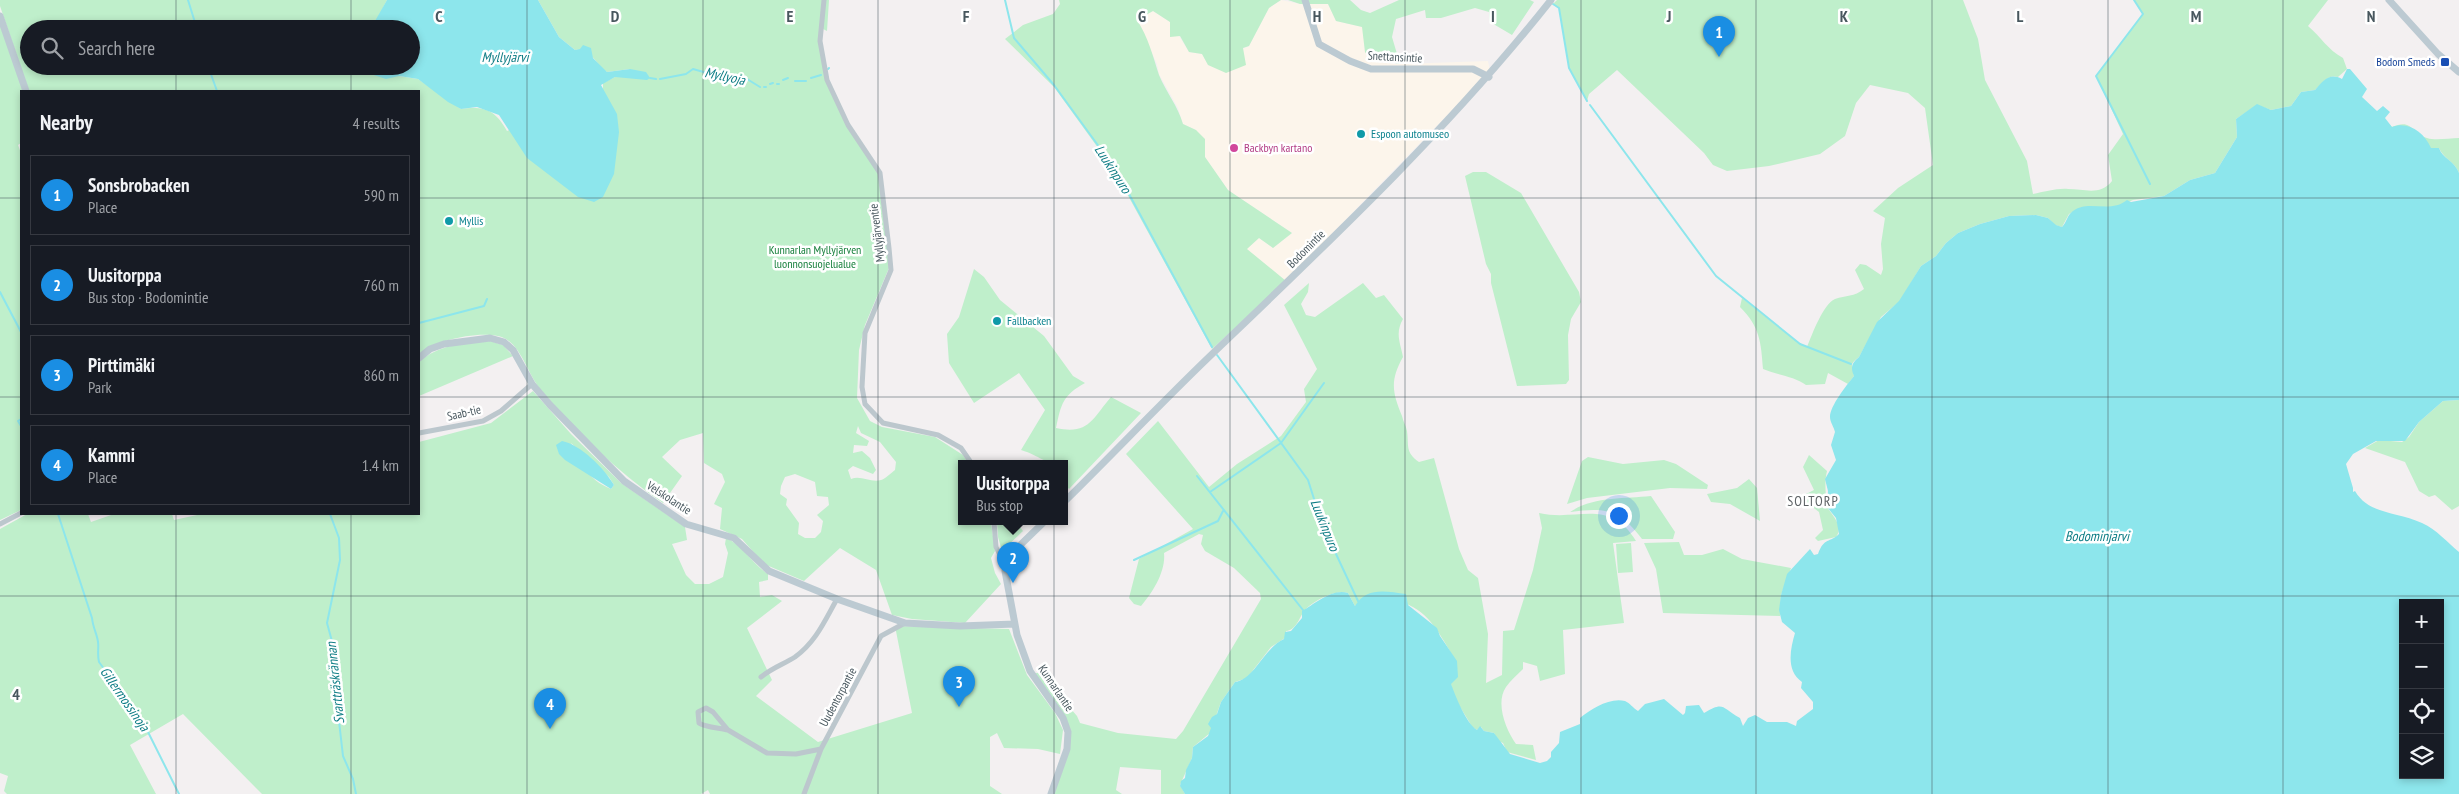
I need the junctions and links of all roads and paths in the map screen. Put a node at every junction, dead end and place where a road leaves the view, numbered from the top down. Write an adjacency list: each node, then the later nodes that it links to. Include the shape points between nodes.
1 (824, 0): 14 (street, Myllyjärventie, via 820,41 827,80 848,125 880,173 889,248 891,270 865,333 862,387 865,404 883,423 938,435 961,448)
2 (1305, 0): 9 (street, Snettansintie, via 1319,44 1361,66 1384,70 1473,69)
3 (1552, 0): 9 (street, Bodomintie)
4 (2389, 0): 6 (street, via 2438,54)
5 (0, 16): 7 (street)
6 (2459, 72)
7 (20, 74)
8 (20, 75): 10 (street)
9 (1489, 77): 15 (street, Bodomintie, via 1299,272)
10 (26, 90)
11 (420, 357): 12 (street, Velskolantie, via 444,344 479,338 496,339 513,350)
12 (532, 384): 13 (street, Saab-tie, via 501,411 483,421); 21 (street, Velskolantie, via 574,432 633,488 686,524 734,538 769,571)
13 (420, 433)
14 (969, 460)
15 (1068, 498)
16 (20, 514): 17 (street)
17 (0, 524)
18 (994, 525): 20 (street, via 996,547)
19 (1041, 525): 20 (street, via 1010,554)
20 (1005, 565): 23 (street)
21 (837, 599): 22 (street, Velskolantie); 24 (street, via 815,639 794,658)
22 (905, 623): 23 (street, Velskolantie); 26 (street, Uudentorpantie, via 881,636)
23 (1015, 624): 28 (street, Kunnarlantie, via 1030,671 1063,718 1068,732 1067,749)
24 (761, 678)
25 (728, 730): 25 (street, via 702,726 698,712 706,708 713,712); 26 (street, via 767,753 796,754)
26 (822, 749): 27 (street, Uudentorpantie)
27 (804, 794)
28 (1051, 794)

